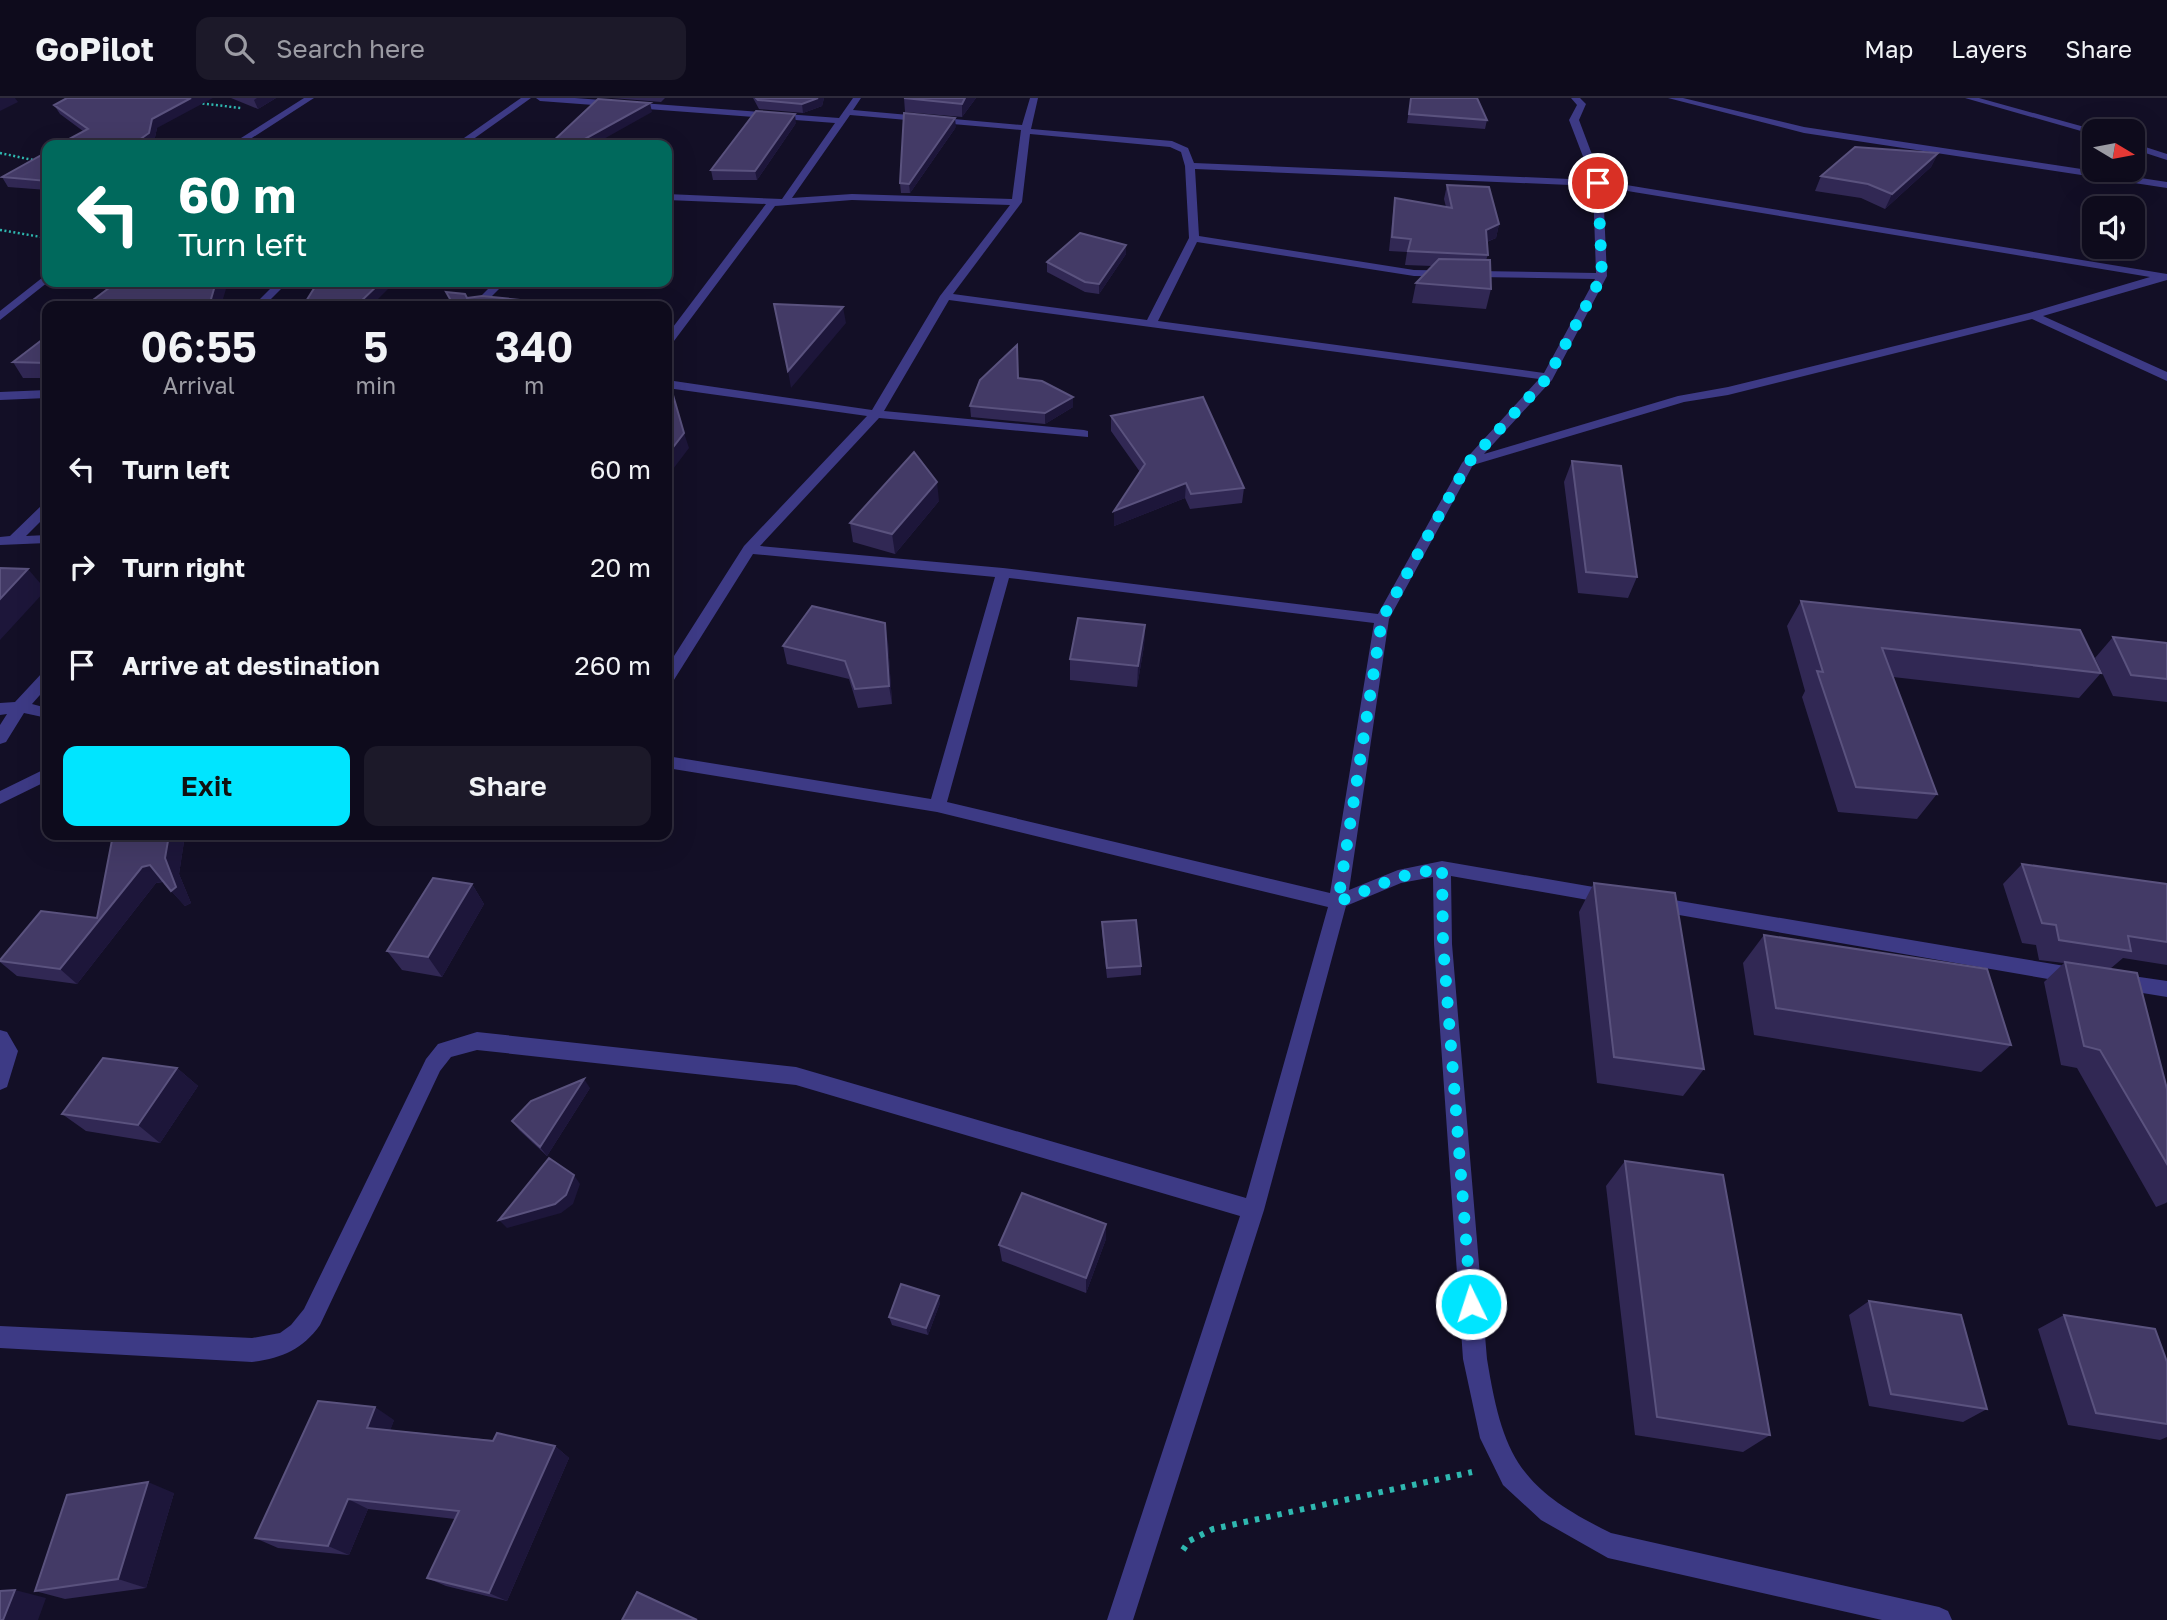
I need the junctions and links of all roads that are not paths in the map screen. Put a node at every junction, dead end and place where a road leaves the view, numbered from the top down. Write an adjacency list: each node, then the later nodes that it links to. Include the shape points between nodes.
1 (310, 98): 12 (street)
2 (527, 98): 13 (street)
3 (540, 98): 9 (street)
4 (857, 98): 9 (street)
5 (1034, 98): 11 (street)
6 (1575, 98): 17 (street, via 1582,104 1574,120)
7 (1672, 98): 18 (street, via 1804,130)
8 (1969, 98): 10 (street)
9 (846, 117): 11 (street); 20 (street)
10 (2082, 128)
11 (1026, 130): 16 (street, via 1172,144 1185,149); 21 (street)
12 (243, 140)
13 (466, 140)
14 (2146, 150): 15 (street)
15 (2167, 157)
16 (1190, 166): 17 (street); 22 (street)
17 (1598, 183): 23 (street); 24 (street)
18 (2167, 185)
19 (672, 197): 20 (street)
20 (785, 202): 21 (street, via 852,197); 34 (street, via 772,203)
21 (1017, 202): 28 (street)
22 (1194, 238): 23 (street, via 1414,274); 33 (street)
23 (1602, 276): 35 (street)
24 (2165, 277): 31 (street)
25 (42, 281): 32 (street)
26 (279, 287): 29 (street)
27 (496, 287): 30 (street)
28 (946, 296): 33 (street); 40 (street)
29 (263, 301)
30 (481, 301)
31 (2033, 315): 36 (street); 42 (street, via 1682,399)
32 (0, 317)
33 (1152, 322): 35 (street)
34 (672, 336)
35 (1548, 377): 42 (street)
36 (2167, 377)
37 (672, 385): 40 (street)
38 (42, 394): 39 (street)
39 (0, 396)
40 (876, 414): 41 (street); 46 (street)
41 (1084, 434)
42 (1468, 463): 48 (street)
43 (42, 512): 45 (street)
44 (42, 539): 45 (street)
45 (7, 541)
46 (749, 549): 47 (street); 49 (street)
47 (1003, 573): 48 (street); 58 (street)
48 (1382, 619): 60 (street)
49 (672, 671)
50 (42, 683): 51 (street)
51 (20, 707): 52 (street); 53 (street); 54 (street)
52 (0, 709)
53 (42, 712)
54 (0, 737)
55 (672, 763): 58 (street)
56 (42, 777): 57 (street)
57 (0, 798)
58 (937, 806): 60 (street)
59 (1442, 868): 60 (street, via 1398,877); 61 (street); 67 (street, via 1443,944 1475,1359 1485,1420 1503,1465 1535,1499 1574,1529 1608,1545)
60 (1338, 902): 64 (street)
61 (2167, 989)
62 (0, 1038): 63 (street, via 8,1051)
63 (0, 1081)
64 (1253, 1210): 65 (street, via 796,1076 477,1041 445,1050 433,1065 312,1317 298,1337 279,1347 252,1350); 66 (street)
65 (0, 1337)
66 (1120, 1620)
67 (1939, 1620)

